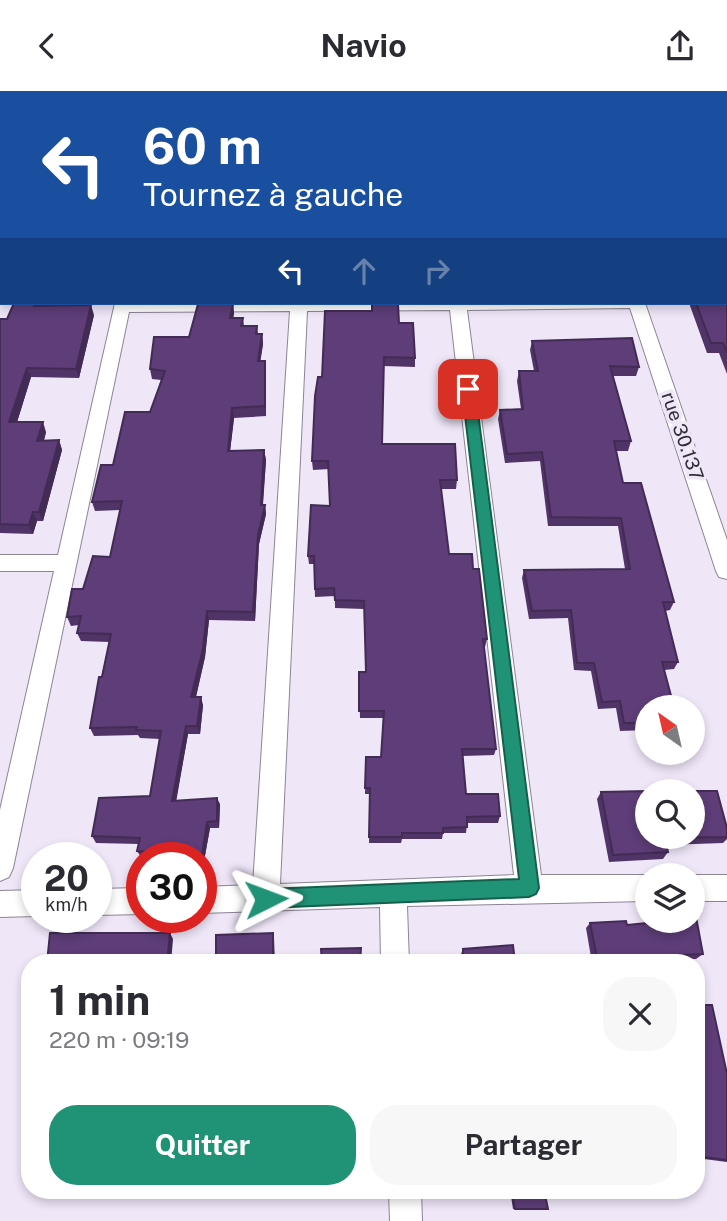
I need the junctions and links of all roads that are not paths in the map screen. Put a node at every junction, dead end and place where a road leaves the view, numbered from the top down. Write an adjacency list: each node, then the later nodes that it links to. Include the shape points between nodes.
1 (123, 305): 2 (street); 8 (street)
2 (299, 305): 5 (street); 16 (street)
3 (517, 305): 5 (street)
4 (637, 305): 6 (street, rue 30.137)
5 (458, 306): 11 (street)
6 (722, 538): 9 (street, rue 30.137)
7 (0, 563): 8 (street)
8 (67, 563): 10 (street)
9 (727, 571)
10 (0, 868)
11 (529, 888): 12 (street); 15 (street)
12 (635, 888)
13 (705, 888): 14 (street)
14 (727, 888)
15 (393, 893): 16 (street); 20 (street)
16 (266, 899): 17 (street)
17 (217, 900)
18 (21, 903): 19 (street)
19 (0, 904)
20 (396, 954)
21 (405, 1199): 22 (street)
22 (406, 1221)

